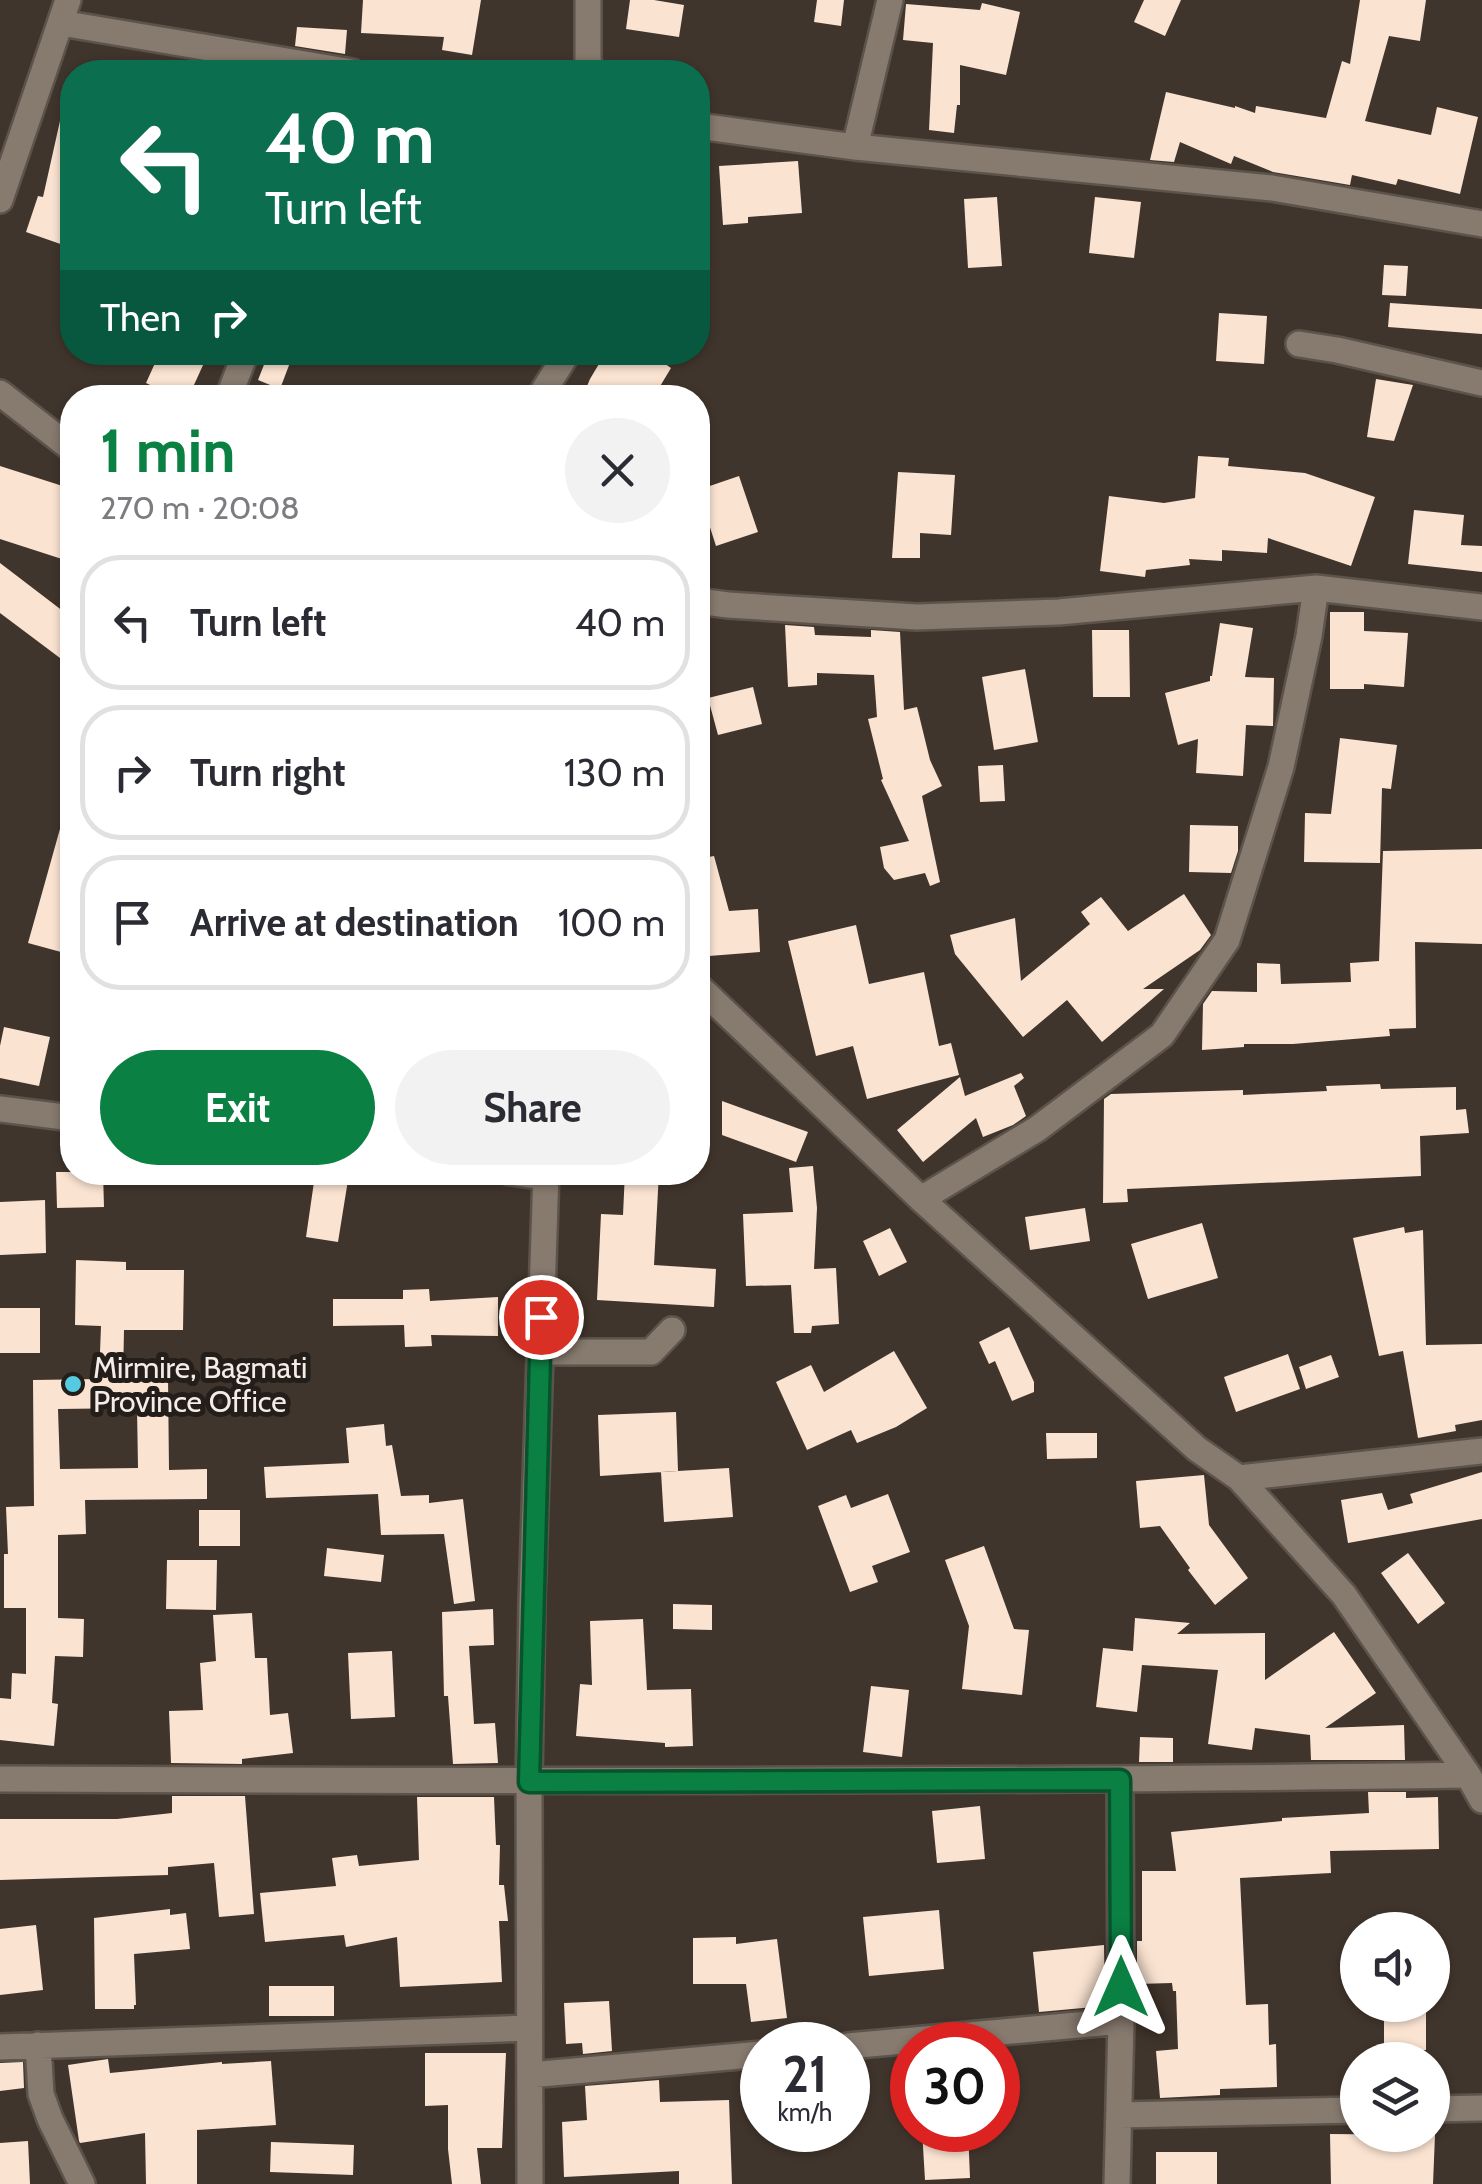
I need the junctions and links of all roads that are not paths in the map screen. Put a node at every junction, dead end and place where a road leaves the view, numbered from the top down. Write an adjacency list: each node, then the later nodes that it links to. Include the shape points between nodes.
1 (588, 0): 5 (street)
2 (890, 0): 7 (street)
3 (65, 12): 4 (street); 8 (street)
4 (295, 60)
5 (588, 60)
6 (710, 128): 7 (street)
7 (856, 147): 9 (street, via 1272,188)
8 (0, 200)
9 (1482, 224)
10 (1299, 344): 11 (street)
11 (1482, 383)
12 (0, 393): 13 (street)
13 (60, 440)
14 (1316, 588): 15 (street, via 1060,612 917,617); 16 (street); 21 (street, via 1281,767 1227,940 1162,1035 1038,1129)
15 (710, 602)
16 (1482, 607)
17 (710, 997): 21 (street)
18 (0, 1109): 19 (street)
19 (60, 1116)
20 (546, 1185): 23 (street)
21 (921, 1199): 25 (street, via 1197,1449)
22 (672, 1330): 23 (street, via 651,1352)
23 (540, 1352): 29 (street)
24 (1482, 1451): 25 (street)
25 (1239, 1478): 26 (street, via 1344,1595)
26 (1468, 1775): 28 (street); 30 (street)
27 (0, 1779): 29 (street)
28 (1120, 1780): 29 (street); 31 (street)
29 (529, 1782): 32 (street)
30 (1482, 1800)
31 (1121, 2021): 33 (street); 41 (street)
32 (529, 2028): 34 (street); 37 (street)
33 (870, 2044)
34 (38, 2046): 35 (street); 42 (street, via 41,2094)
35 (0, 2047)
36 (740, 2056): 37 (street)
37 (530, 2075): 43 (street)
38 (1450, 2108): 39 (street)
39 (1482, 2108)
40 (1340, 2110): 41 (street)
41 (1120, 2115): 44 (street)
42 (82, 2184)
43 (530, 2184)
44 (1117, 2184)

